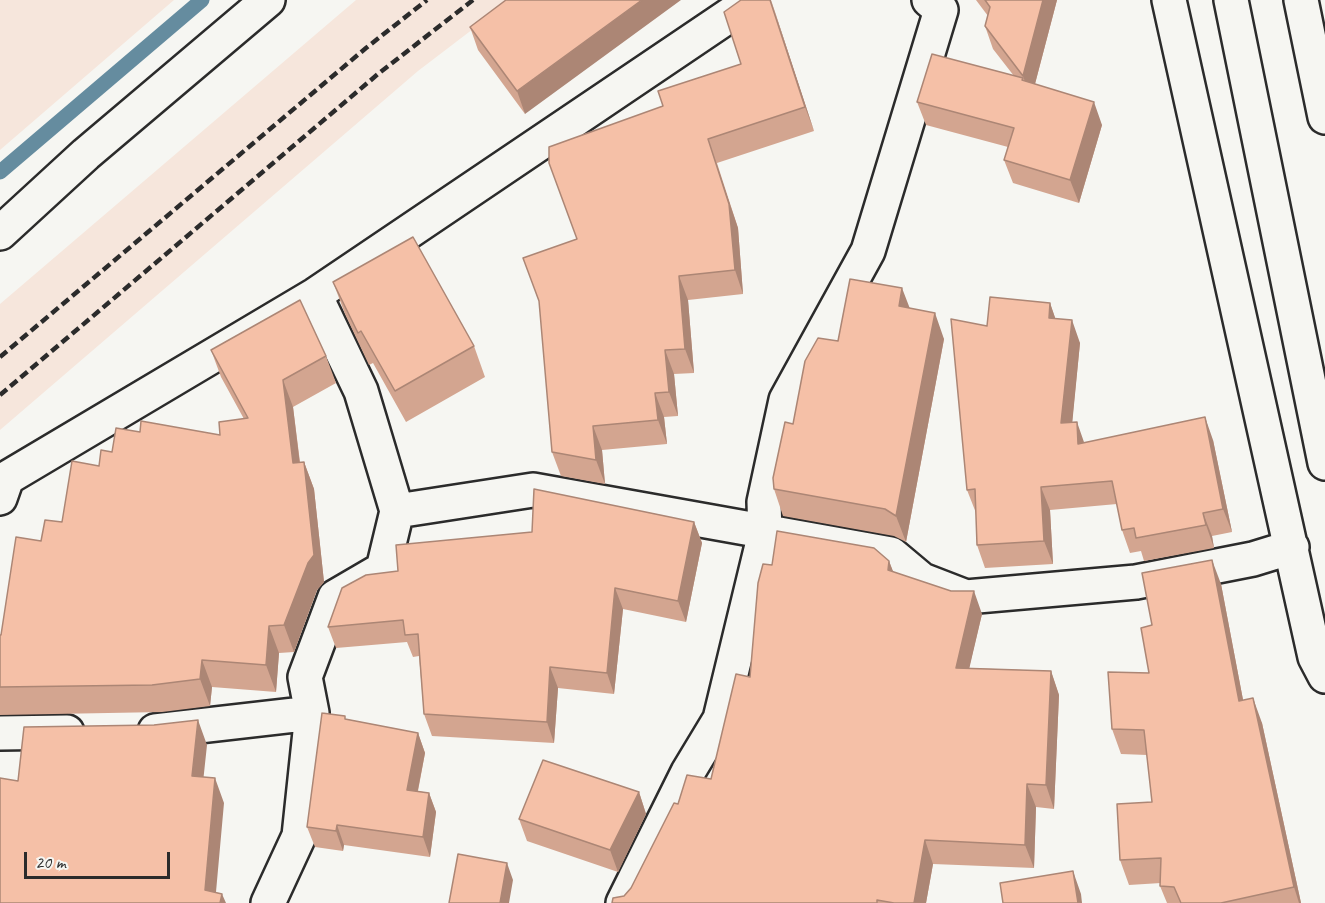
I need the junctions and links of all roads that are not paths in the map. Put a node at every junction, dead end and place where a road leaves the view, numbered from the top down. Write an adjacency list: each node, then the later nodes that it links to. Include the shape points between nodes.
1 (268, 0): 9 (street, via 86,154)
2 (753, 0): 10 (street)
3 (929, 0): 14 (street, via 940,10 868,251 786,400 764,502)
4 (1169, 0): 15 (street)
5 (1231, 0): 11 (street)
6 (1300, 0): 7 (street)
7 (1320, 68): 8 (street)
8 (1325, 117)
9 (0, 233)
10 (315, 295): 12 (street, via 7,478); 13 (street, via 361,391)
11 (1325, 463)
12 (0, 498)
13 (397, 511): 14 (street, via 533,490); 17 (street, via 382,569 335,597 305,677)
14 (765, 532): 15 (street, via 891,554 921,580 966,597 1136,582); 22 (street, via 720,719 688,772)
15 (1292, 547): 16 (street, via 1315,657)
16 (1325, 676)
17 (312, 712): 18 (street, via 163,731); 21 (street, via 299,836)
18 (128, 731)
19 (93, 732): 20 (street)
20 (0, 734)
21 (268, 903)
22 (623, 903)

